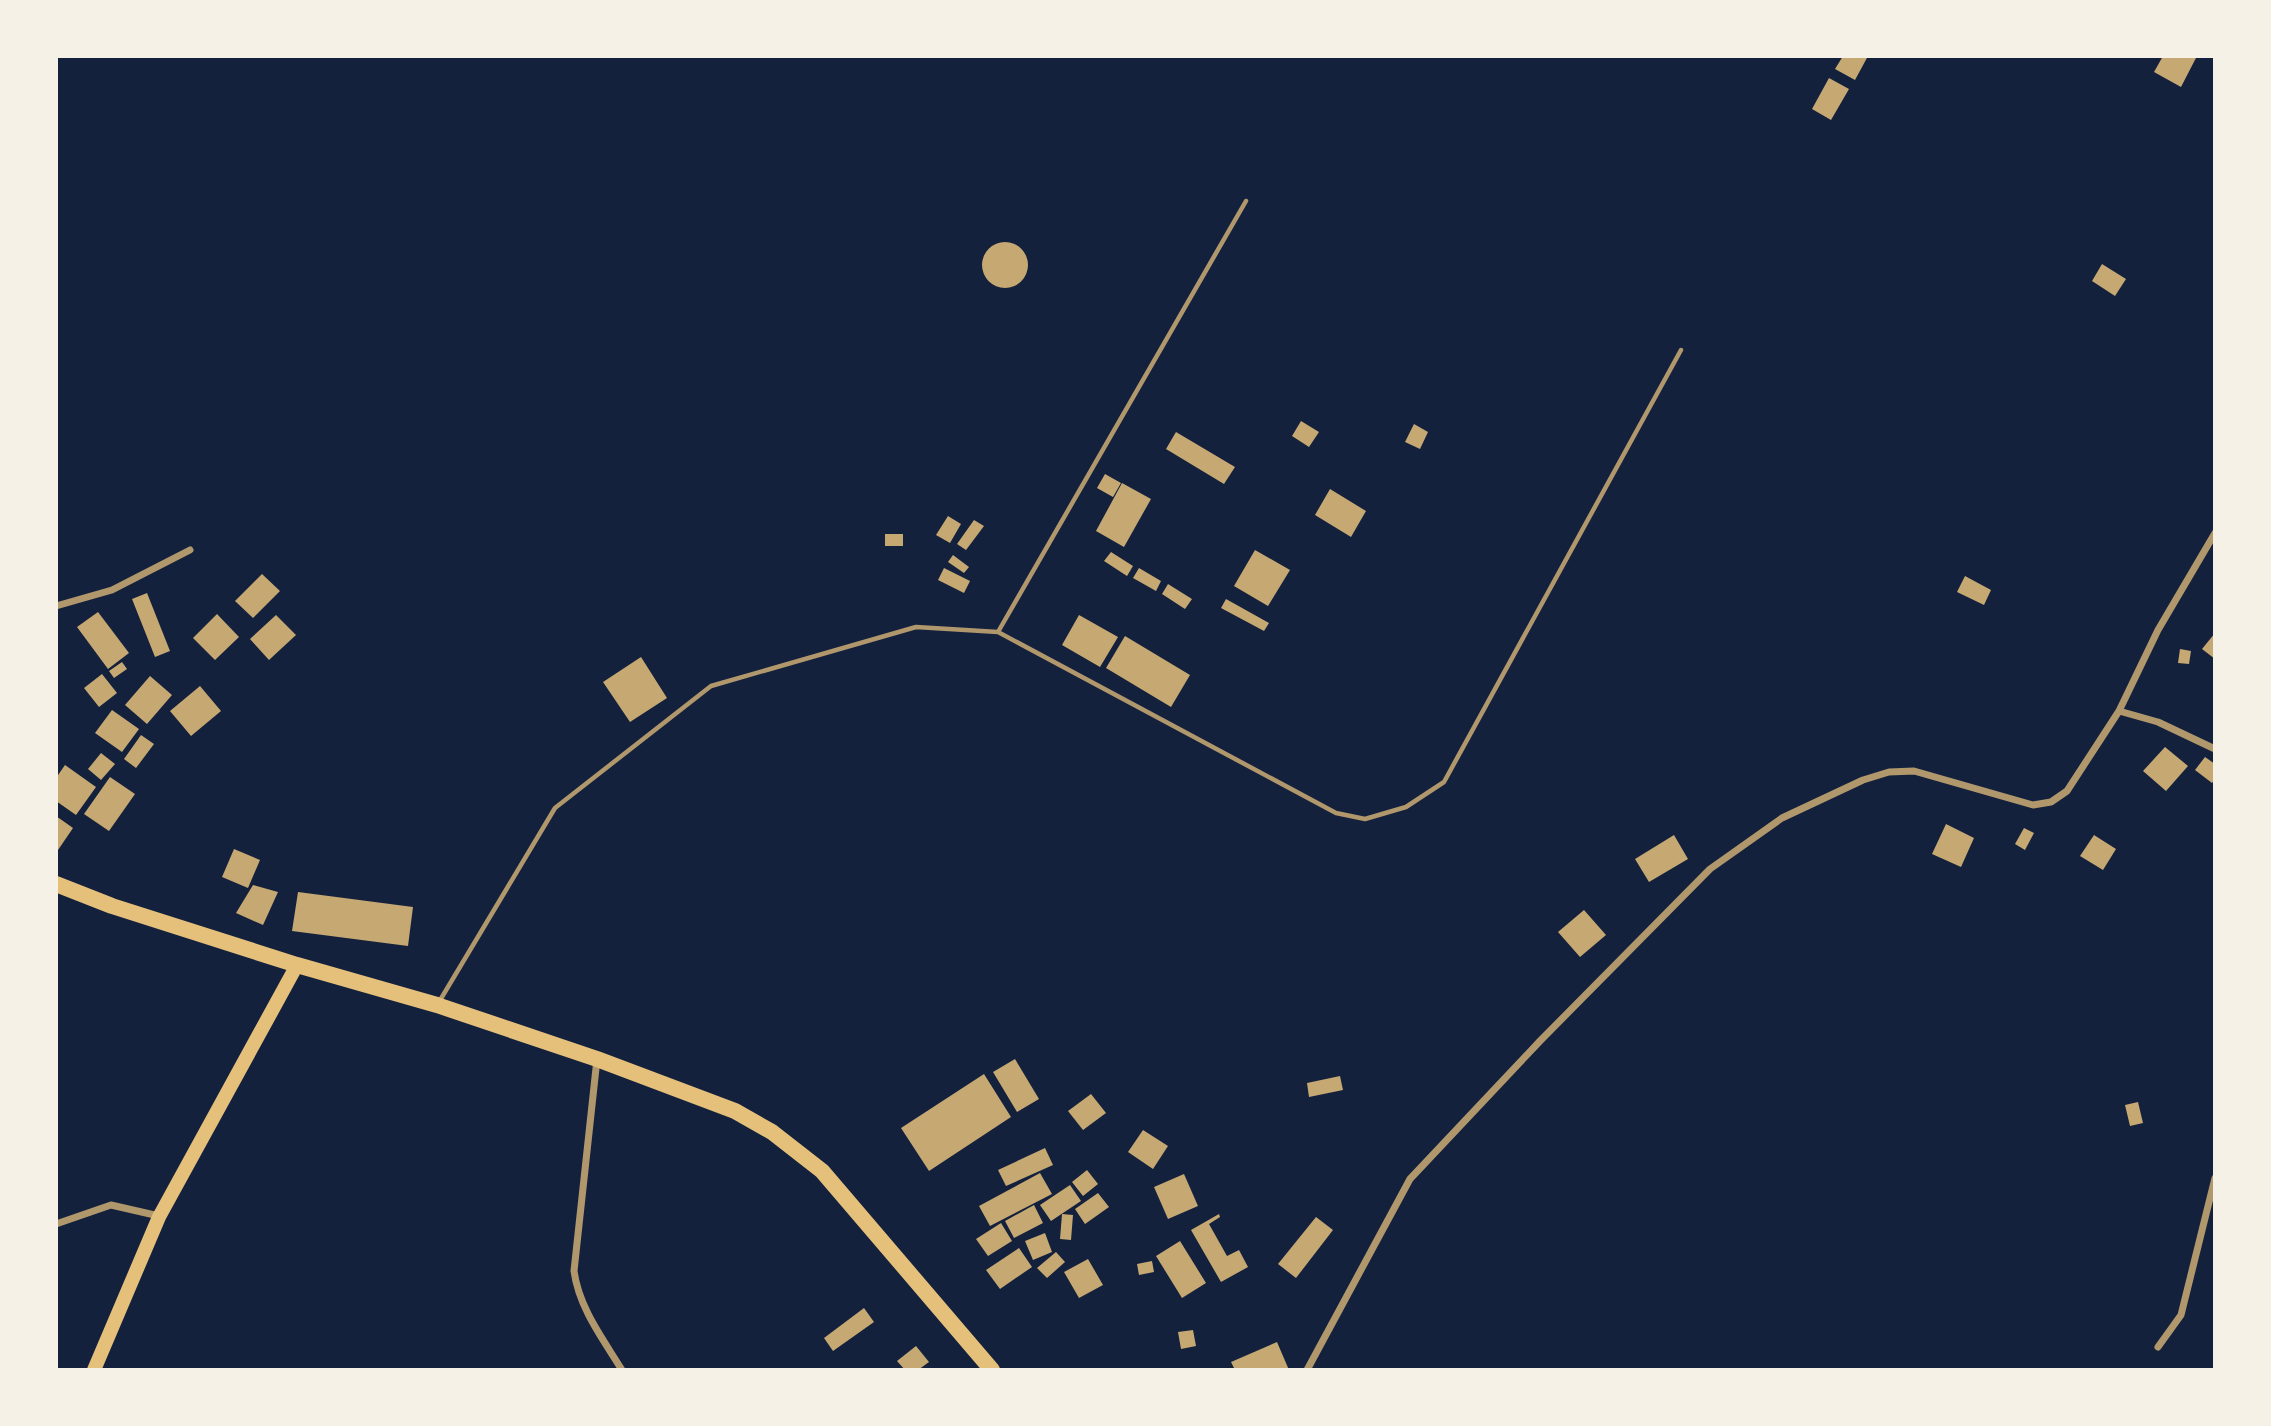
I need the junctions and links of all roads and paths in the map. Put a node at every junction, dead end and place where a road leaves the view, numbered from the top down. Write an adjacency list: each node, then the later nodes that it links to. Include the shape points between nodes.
1 (1246, 201): 6 (lane)
2 (1681, 350): 6 (lane, via 1444,782 1406,807 1365,819 1336,813)
3 (2215, 533): 7 (street, via 2158,630)
4 (190, 550): 5 (street, via 111,590)
5 (56, 606)
6 (998, 632): 11 (lane, via 916,627 711,686 555,808)
7 (2119, 710): 8 (street, via 2158,722); 20 (street, via 2067,791 2051,802 2033,805 1914,771 1889,772 1782,818 1710,869 1410,1179)
8 (2215, 749)
9 (56, 884): 10 (highway)
10 (297, 965): 11 (highway); 14 (main road)
11 (438, 1006): 12 (highway)
12 (597, 1059): 18 (street, via 574,1271 584,1308); 19 (highway, via 735,1111 792,1147 822,1171)
13 (2215, 1178): 16 (street, via 2181,1315)
14 (159, 1217): 15 (street, via 111,1205); 17 (main road)
15 (56, 1224)
16 (2158, 1347)
17 (94, 1370)
18 (622, 1370)
19 (992, 1370)
20 (1307, 1370)

